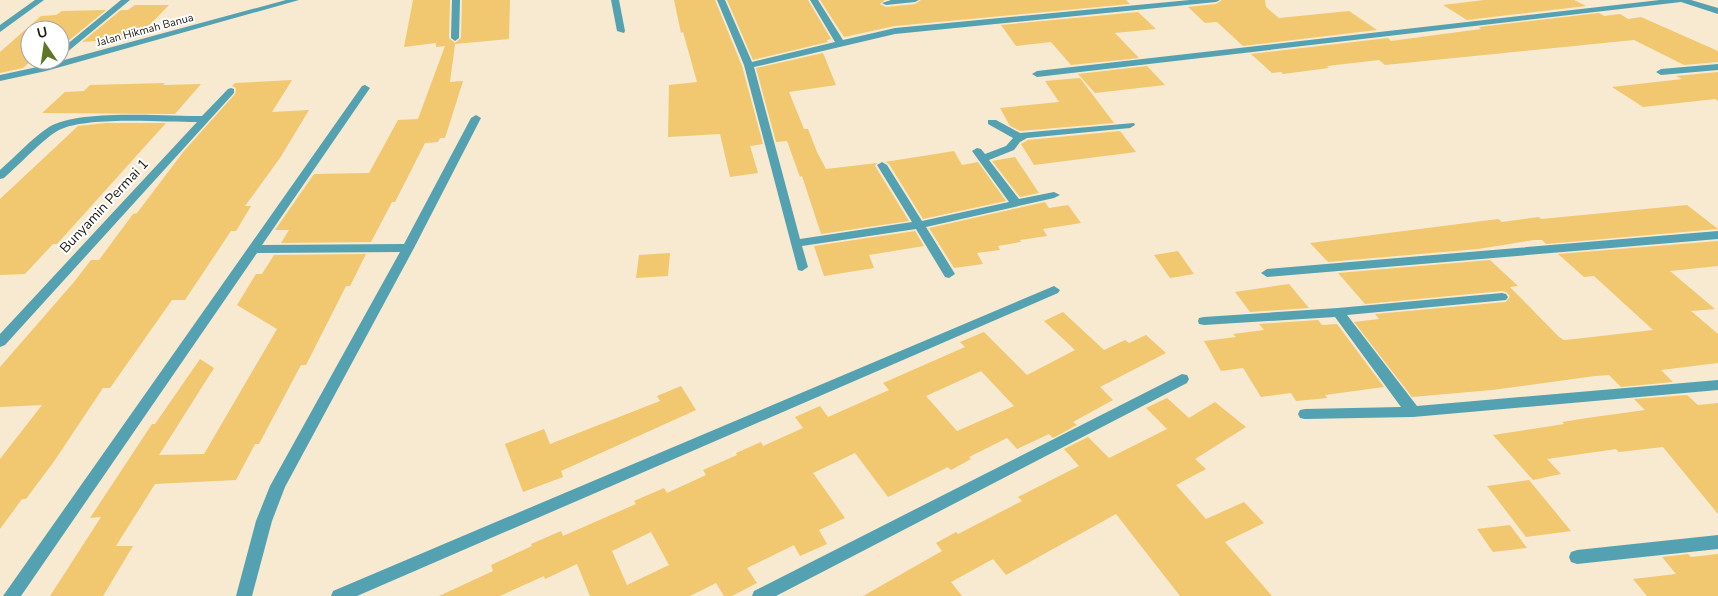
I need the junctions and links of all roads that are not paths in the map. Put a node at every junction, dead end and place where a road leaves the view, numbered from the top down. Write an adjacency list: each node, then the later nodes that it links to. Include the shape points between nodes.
1 (40, 0): 15 (street)
2 (126, 0): 19 (street)
3 (456, 0): 17 (street)
4 (615, 0): 16 (street)
5 (720, 0): 21 (street)
6 (814, 0): 18 (street)
7 (915, 0): 12 (street)
8 (1100, 0): 13 (street)
9 (1216, 0): 13 (street)
10 (1681, 0): 14 (street); 25 (street)
11 (290, 1): 20 (street, Jalan Hikmah Banua)
12 (886, 3)
13 (1110, 11): 18 (street, via 895,31)
14 (1718, 11)
15 (0, 29)
16 (621, 30)
17 (455, 38)
18 (840, 44): 21 (street)
19 (70, 46)
20 (70, 62)
21 (749, 65): 40 (street)
22 (1718, 67): 24 (street)
23 (38, 70): 26 (street, Jalan Hikmah Banua)
24 (1661, 72)
25 (1037, 74)
26 (0, 78)
27 (365, 88): 41 (street)
28 (230, 91): 30 (street, Bunyamin Permai 1)
29 (476, 118): 42 (street)
30 (205, 119): 35 (street, via 89,119 68,122 53,129); 50 (street, Bunyamin Permai 1)
31 (992, 122): 33 (street)
32 (1130, 125): 33 (street)
33 (1021, 138): 37 (street, via 1010,148 980,155)
34 (882, 165): 38 (street)
35 (0, 176)
36 (1054, 194): 37 (street)
37 (1016, 203): 38 (street)
38 (918, 224): 40 (street); 45 (street)
39 (1718, 235): 44 (street)
40 (796, 243): 43 (street)
41 (252, 248): 42 (street); 57 (street)
42 (408, 248): 58 (street, via 278,486 264,521)
43 (802, 267)
44 (1267, 273)
45 (948, 274)
46 (1054, 290): 59 (street)
47 (1502, 297): 48 (street)
48 (1338, 312): 49 (street); 53 (street)
49 (1204, 321)
50 (0, 342)
51 (1182, 379): 60 (street)
52 (1718, 385): 53 (street)
53 (1413, 412): 54 (street)
54 (1305, 414)
55 (1718, 542): 56 (street)
56 (1577, 556)
57 (11, 596)
58 (244, 596)
59 (340, 596)
60 (760, 596)

